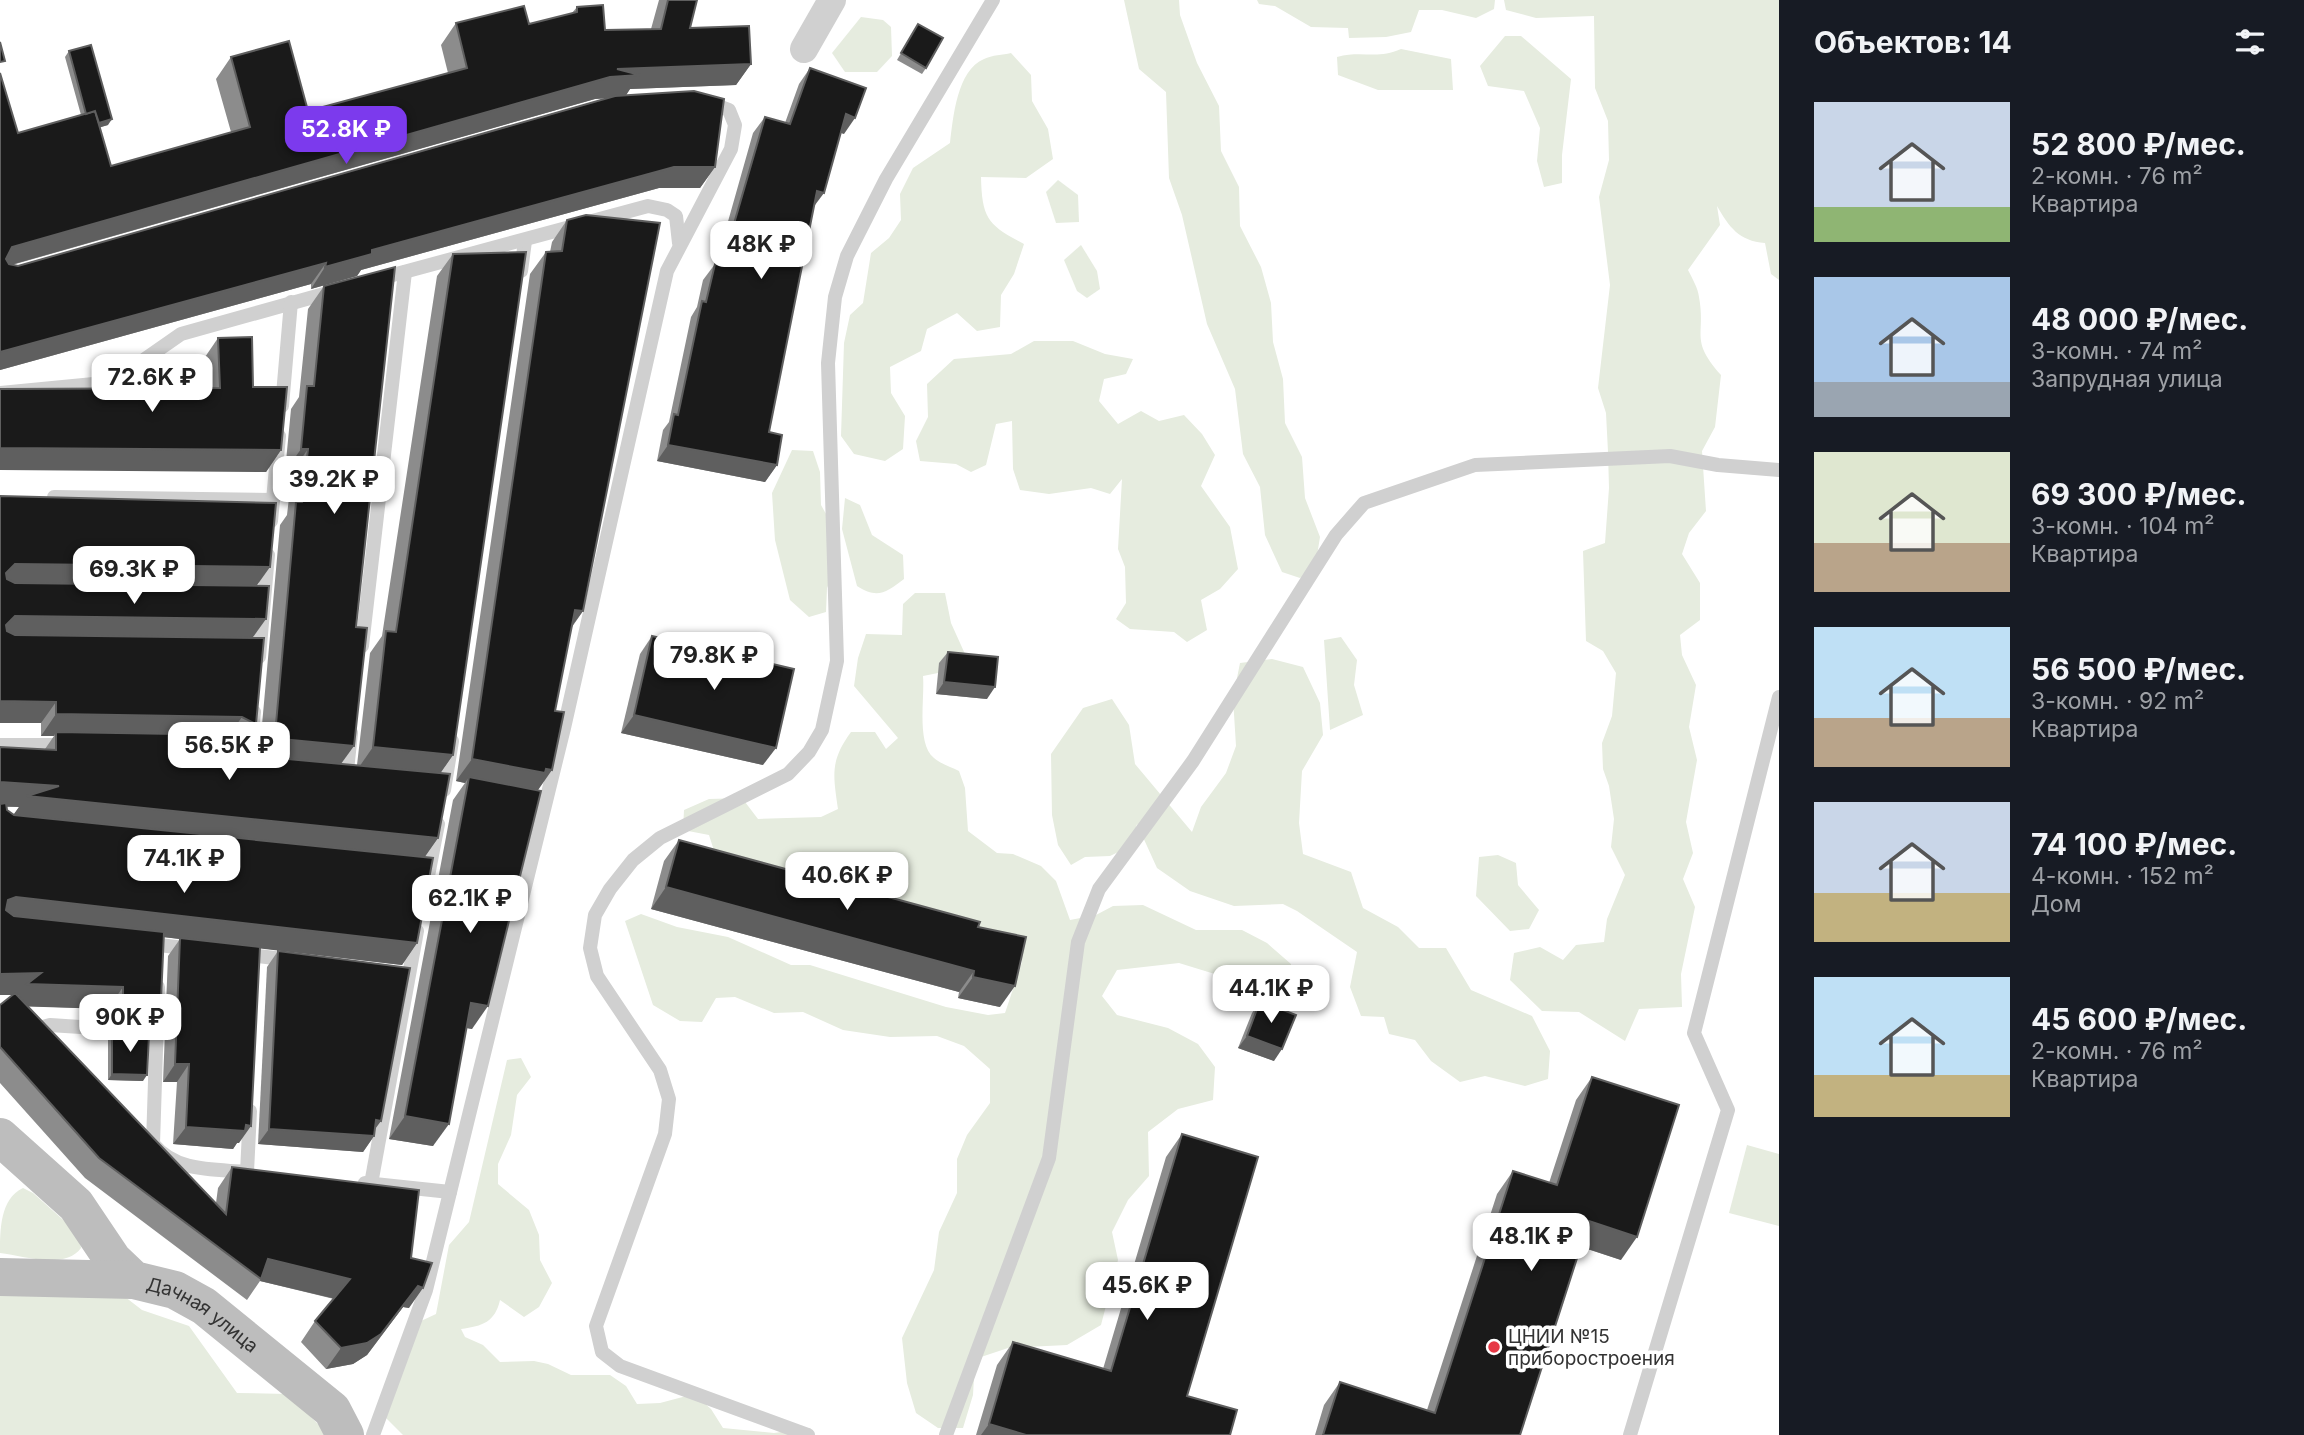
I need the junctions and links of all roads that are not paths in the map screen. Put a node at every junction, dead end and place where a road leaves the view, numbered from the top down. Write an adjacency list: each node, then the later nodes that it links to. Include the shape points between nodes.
1 (832, 0): 3 (street)
2 (993, 0): 40 (lane, via 886,179 847,256 835,297 828,363 837,661 822,730 788,774 660,838 634,860 595,915 590,948 597,976 660,1070 669,1099 665,1134 596,1326 602,1352 620,1366)
3 (804, 49)
4 (691, 101): 6 (lane, via 729,110 734,124 731,149 720,174)
5 (525, 241): 6 (lane, via 648,206 676,216); 7 (lane); 8 (lane)
6 (679, 244): 35 (lane, via 667,271)
7 (405, 272): 9 (lane); 14 (lane)
8 (519, 282)
9 (292, 302): 10 (lane, via 181,334 115,380); 13 (lane)
10 (0, 393)
11 (1779, 470): 41 (lane, via 1718,466 1670,456 1475,465 1364,503 1336,535 1193,761 1099,890 1078,942 1049,1158)
12 (41, 497): 13 (lane)
13 (273, 500): 15 (lane, via 257,598 253,650)
14 (360, 656)
15 (257, 675)
16 (1779, 697): 42 (lane, via 1694,1033 1728,1110)
17 (255, 700): 22 (lane)
18 (354, 711): 23 (lane)
19 (455, 720): 34 (lane, via 446,789 422,870 422,904 402,974)
20 (0, 745): 21 (lane)
21 (81, 746)
22 (250, 763)
23 (346, 780)
24 (208, 950): 27 (lane, via 155,954)
25 (253, 960): 26 (lane)
26 (313, 963)
27 (156, 1032): 28 (lane, via 43,1027 41,1039); 32 (lane, via 151,1124 153,1144)
28 (55, 1055)
29 (251, 1091): 32 (lane, via 254,1173 179,1165)
30 (134, 1129): 32 (lane)
31 (0, 1137): 37 (street, Дачная улица, via 76,1205 113,1260)
32 (164, 1157)
33 (344, 1181): 34 (lane)
34 (371, 1184): 35 (lane)
35 (450, 1192): 39 (lane, via 426,1290)
36 (0, 1277): 37 (street)
37 (134, 1280): 38 (street, Дачная улица, via 175,1290 204,1306 332,1410)
38 (345, 1435)
39 (373, 1435)
40 (807, 1435)
41 (946, 1435)
42 (1630, 1435)

